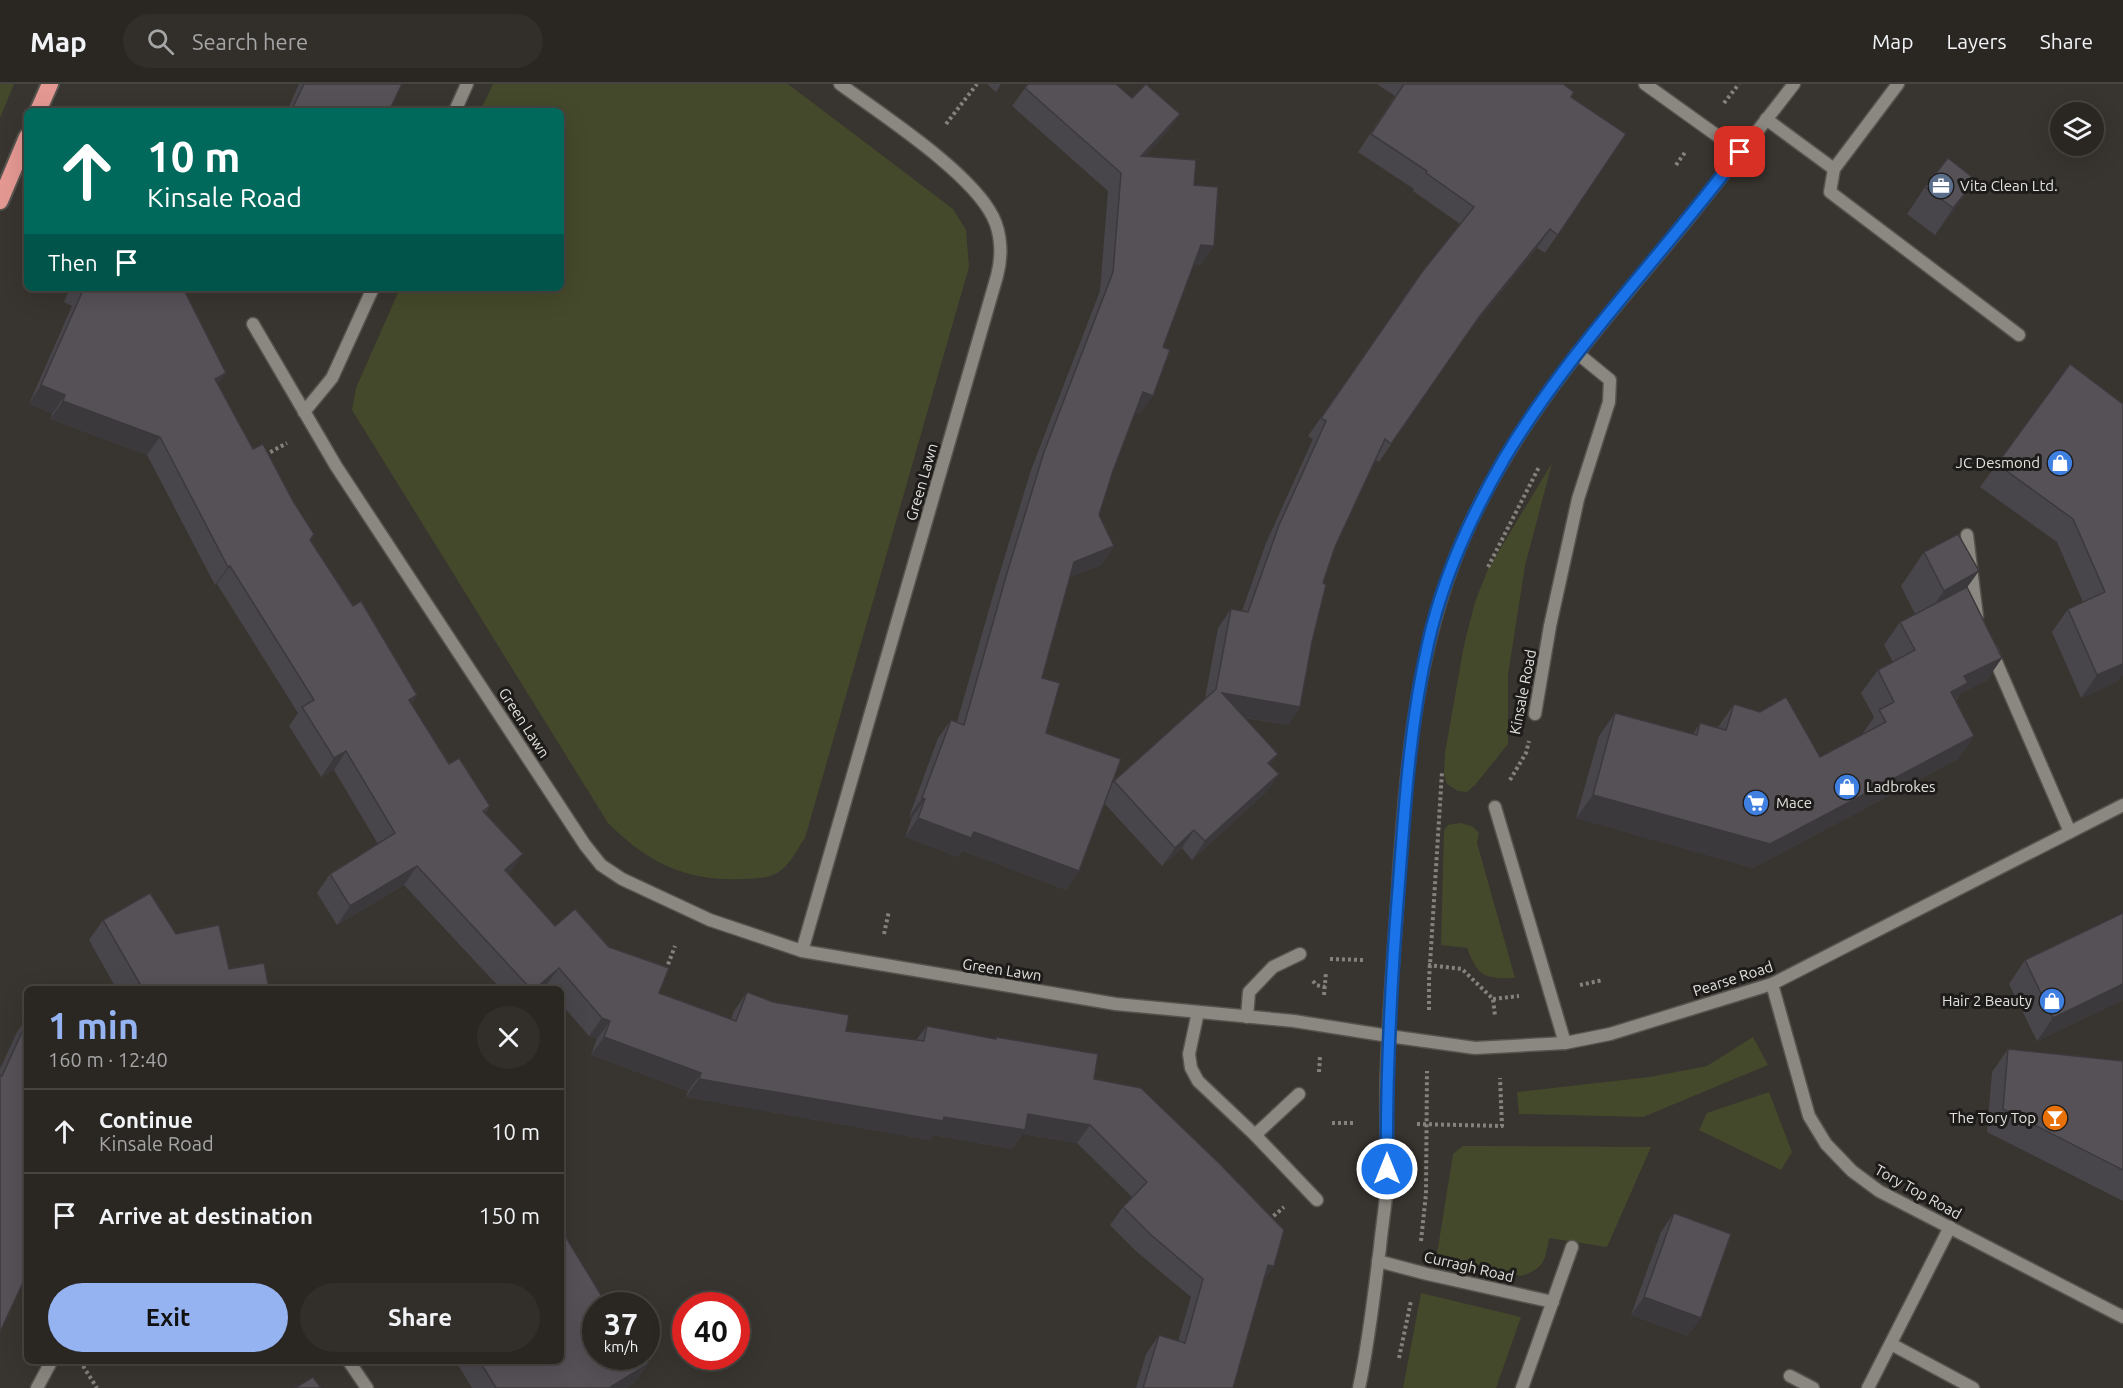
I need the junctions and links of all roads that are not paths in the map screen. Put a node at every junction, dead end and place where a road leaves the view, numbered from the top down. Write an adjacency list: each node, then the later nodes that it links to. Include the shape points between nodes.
1 (50, 84): 7 (highway)
2 (467, 84): 8 (street)
3 (840, 84): 24 (street, Green Lawn, via 927,148 981,197 994,218 1001,244 999,269)
4 (1645, 84): 11 (street)
5 (1794, 84): 9 (street)
6 (1898, 84): 12 (street)
7 (39, 108)
8 (456, 108)
9 (1767, 119): 11 (street); 12 (street)
10 (24, 144): 13 (highway)
11 (1740, 152): 17 (street)
12 (1834, 169): 16 (street, via 1830,192)
13 (0, 201)
14 (372, 291): 18 (street, via 332,378)
15 (253, 324): 18 (street, Green Lawn)
16 (2019, 335)
17 (1577, 353): 20 (street, Kinsale Road, via 1610,380 1609,402 1578,499); 29 (street, via 1504,459 1461,544 1434,621 1409,759)
18 (304, 412): 24 (street, Green Lawn, via 601,865 622,879 710,920)
19 (1967, 535): 23 (street, via 1976,615)
20 (1535, 714)
21 (2123, 805): 23 (street, Pearse Road)
22 (1495, 807): 30 (street)
23 (2070, 832): 26 (street, Pearse Road)
24 (802, 951): 27 (street, Green Lawn, via 1116,1004)
25 (1300, 954): 28 (street, via 1273,967 1249,993)
26 (1772, 984): 30 (street, Pearse Road, via 1610,1034); 34 (street, Tory Top Road, via 1809,1116 1826,1144 1879,1191)
27 (1198, 1012): 28 (street, Green Lawn); 32 (street, via 1189,1054 1191,1068 1198,1081)
28 (1247, 1017): 29 (street, Green Lawn)
29 (1389, 1036): 30 (street, Pearse Road, via 1475,1048); 36 (street, via 1387,1182)
30 (1565, 1042)
31 (1299, 1094): 32 (street)
32 (1255, 1135): 33 (street)
33 (1317, 1200)
34 (1950, 1227): 38 (street, Tory Top Road); 39 (street)
35 (1572, 1247): 37 (street)
36 (1378, 1261): 37 (street, Curragh Road); 45 (street)
37 (1553, 1302): 46 (street)
38 (2123, 1317)
39 (1891, 1344): 48 (street); 49 (street)
40 (50, 1364): 43 (street)
41 (351, 1364): 44 (street)
42 (1790, 1376): 47 (street)
43 (37, 1388)
44 (367, 1388)
45 (1359, 1388)
46 (1522, 1388)
47 (1813, 1388)
48 (1868, 1388)
49 (1973, 1388)

